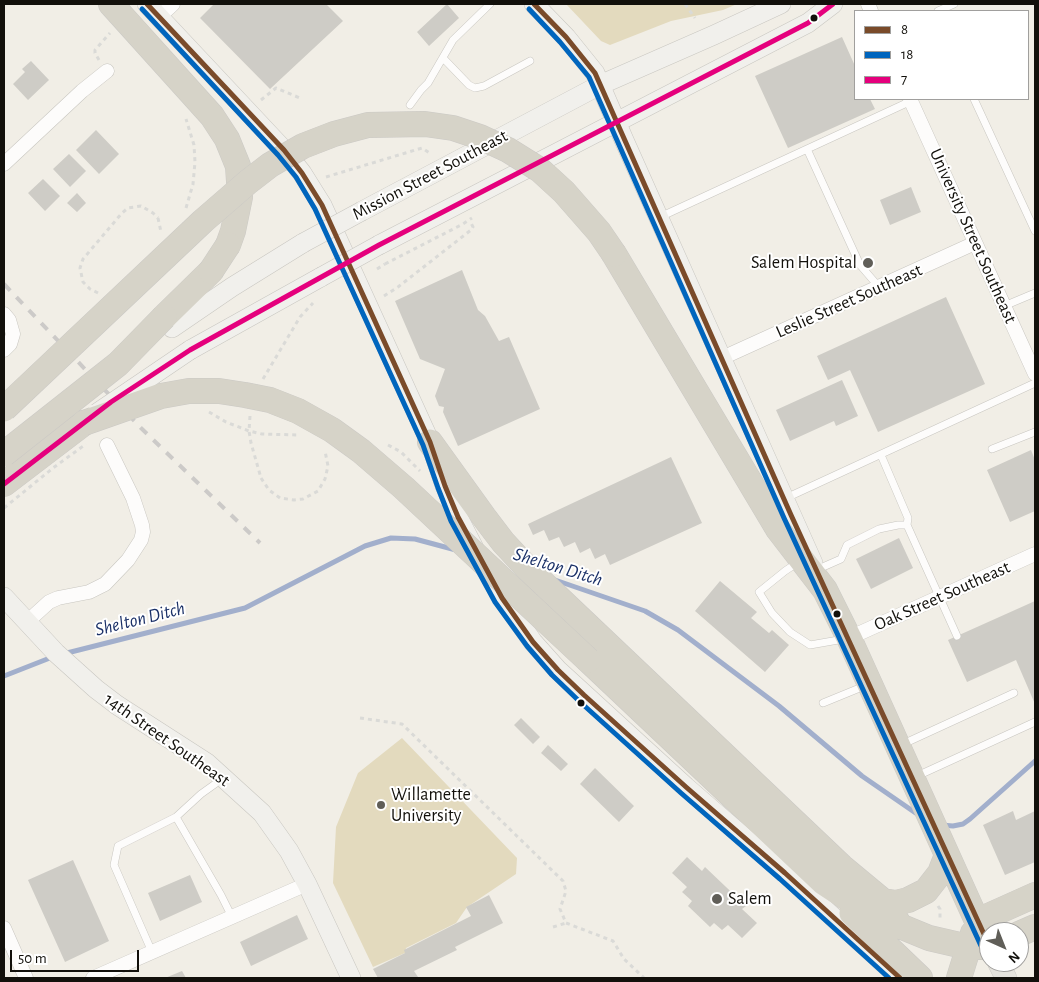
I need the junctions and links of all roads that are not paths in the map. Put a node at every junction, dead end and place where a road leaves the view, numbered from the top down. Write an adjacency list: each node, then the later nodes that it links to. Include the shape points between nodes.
1 (111, 4): 26 (highway, bridge, via 212,116 227,139 238,166 240,197 228,245)
2 (490, 4): 9 (lane, via 453,40)
3 (534, 4): 12 (main road, via 589,64)
4 (781, 4): 12 (main road, Mission Street Southeast)
5 (833, 4): 16 (main road, via 808,23)
6 (954, 4): 8 (lane)
7 (160, 8): 34 (main road, via 284,150 322,205)
8 (940, 10)
9 (443, 58): 10 (lane, via 468,85 475,88); 15 (lane)
10 (530, 61)
11 (107, 71): 18 (street, via 82,90)
12 (600, 85): 16 (main road); 26 (main road, Mission Street Southeast, bridge, via 303,243)
13 (911, 100): 17 (lane); 21 (street, University Street Southeast)
14 (974, 100): 20 (lane)
15 (410, 105)
16 (616, 122): 19 (main road); 32 (main road, bridge, via 379,245 190,350 111,402)
17 (808, 149): 19 (lane); 22 (lane, via 860,265)
18 (4, 164)
19 (658, 217): 28 (main road)
20 (1035, 231)
21 (975, 243): 22 (street, Leslie Street Southeast); 24 (street, University Street Southeast)
22 (879, 287): 28 (street, Leslie Street Southeast)
23 (1035, 292): 24 (lane)
24 (1004, 306): 29 (street, University Street Southeast)
25 (4, 314): 27 (street, via 13,334)
26 (168, 323): 37 (highway, bridge)
27 (4, 350)
28 (722, 358): 40 (main road)
29 (1035, 374)
30 (1035, 383): 38 (lane)
31 (4, 409): 44 (highway, bridge, via 203,221 270,165 304,146 368,125 425,124 452,128 508,150 540,170 599,232 778,530)
32 (87, 432): 39 (highway); 59 (highway, bridge, via 161,396 189,391 219,391 270,400 332,430 404,488)
33 (1035, 432): 36 (lane)
34 (430, 442): 41 (highway)
35 (107, 446): 47 (street, via 133,498 143,532 141,540 128,560 105,584 89,592 50,602)
36 (992, 449)
37 (4, 454)
38 (881, 455): 40 (lane); 42 (lane, via 908,518)
39 (4, 484)
40 (784, 499): 44 (main road)
41 (473, 522): 62 (highway, via 503,542 842,867); 74 (main road, bridge, via 502,598 533,642 558,670)
42 (906, 525): 44 (lane, via 879,529 847,545 841,559); 46 (lane)
43 (1035, 554): 46 (street, Oak Street Southeast)
44 (813, 570): 49 (highway); 49 (lane, via 785,571 759,592 772,613 793,635 810,645)
45 (4, 597): 47 (main road, 14th Street Southeast)
46 (939, 598): 48 (lane); 49 (street, Oak Street Southeast)
47 (31, 625): 55 (main road, 14th Street Southeast, via 56,653 117,705)
48 (957, 636)
49 (849, 638): 50 (highway)
50 (870, 684): 52 (lane); 54 (highway)
51 (1014, 693): 54 (lane)
52 (823, 703)
53 (1035, 722): 56 (lane)
54 (898, 746): 56 (highway)
55 (224, 777): 57 (lane); 60 (main road, 14th Street Southeast, via 262,813)
56 (914, 781): 58 (highway)
57 (176, 817): 63 (lane); 70 (lane, via 118,846 114,865)
58 (946, 853): 62 (highway, via 940,873 926,891 896,903); 64 (highway)
59 (823, 882): 65 (highway, via 873,916); 75 (highway)
60 (307, 884): 63 (street); 73 (main road, 14th Street Southeast)
61 (1035, 895): 64 (highway)
62 (883, 901): 65 (highway)
63 (232, 917): 70 (street)
64 (977, 921): 67 (highway)
65 (901, 927): 68 (highway, via 929,938)
66 (4, 928): 71 (street)
67 (979, 931)
68 (979, 946)
69 (979, 950): 76 (highway)
70 (152, 952): 72 (street)
71 (26, 978)
72 (93, 978)
73 (350, 978)
74 (900, 978)
75 (920, 978)
76 (959, 978)

